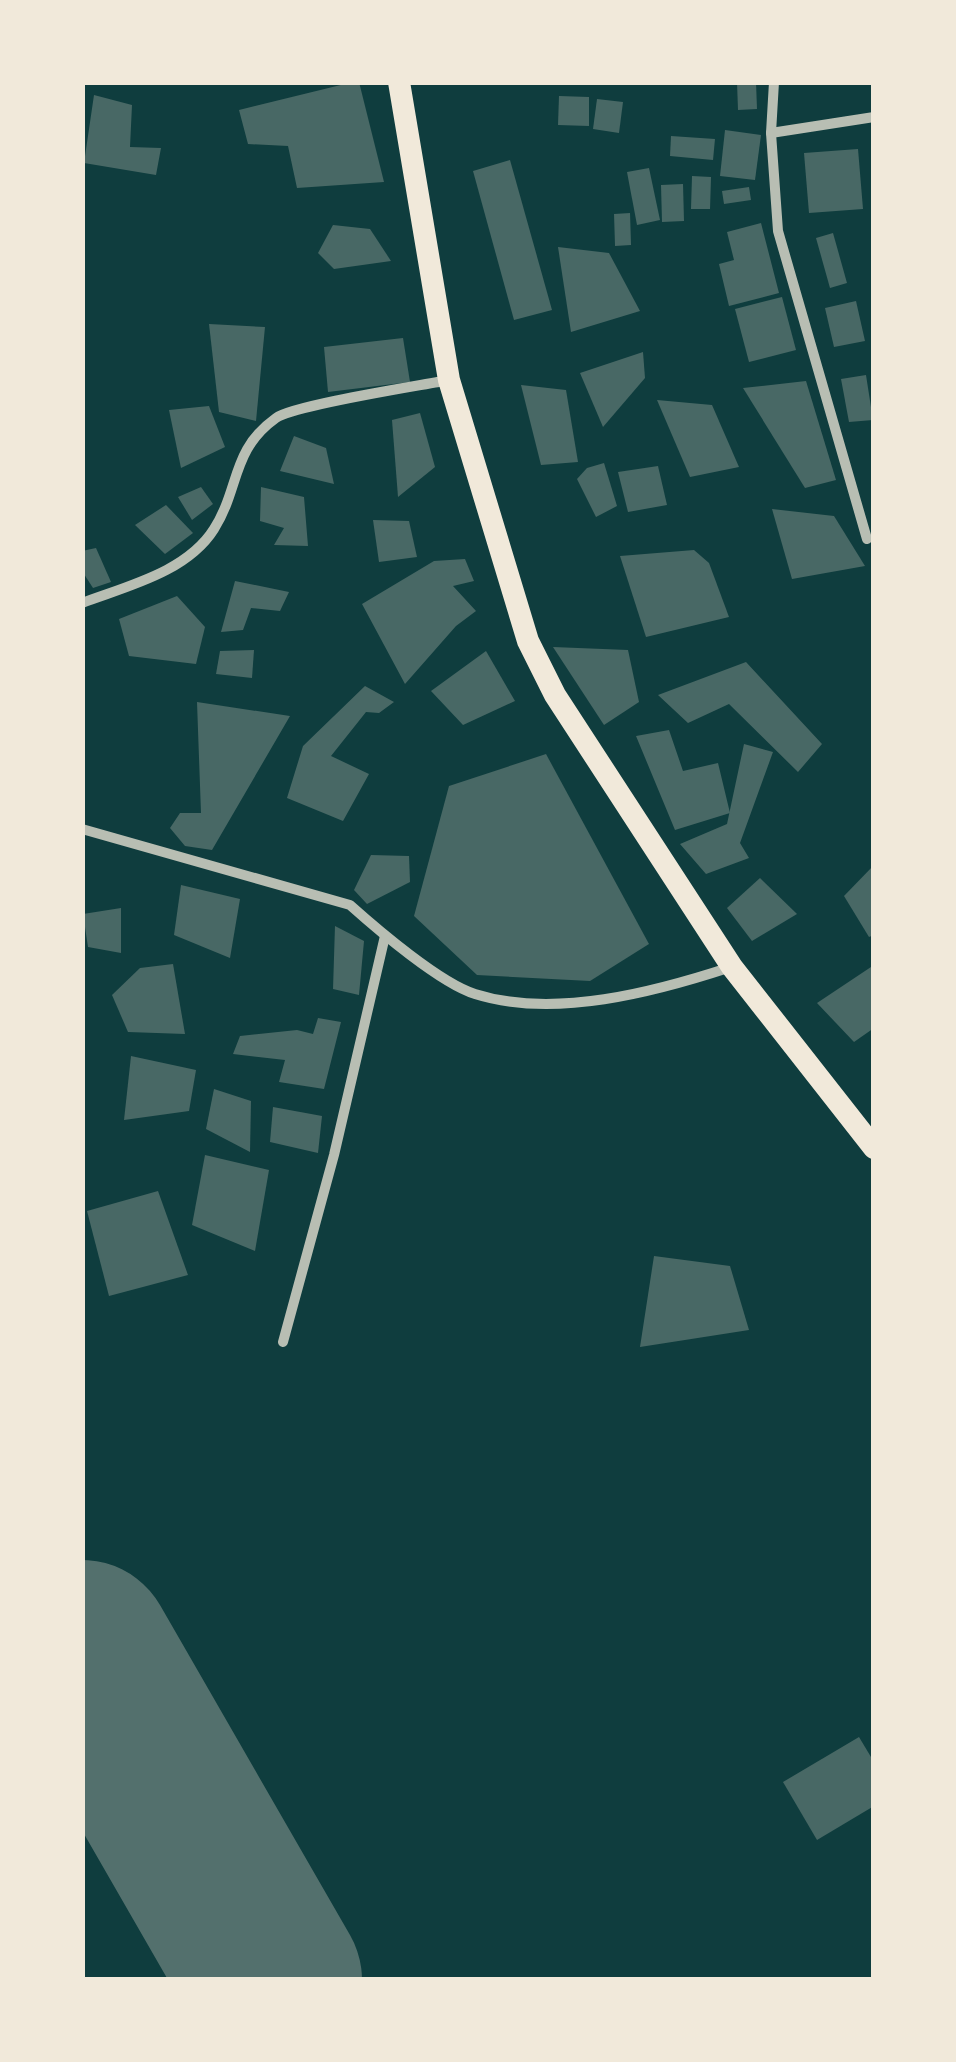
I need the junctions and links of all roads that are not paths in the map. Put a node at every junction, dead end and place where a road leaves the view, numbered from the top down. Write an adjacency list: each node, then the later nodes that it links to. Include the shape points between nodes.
1 (399, 82): 5 (main road)
2 (774, 82): 4 (street)
3 (874, 117): 4 (street)
4 (771, 133): 6 (street, via 778,230)
5 (448, 380): 7 (street, via 280,415 245,445 215,528 194,553); 10 (main road, via 528,641 554,696)
6 (866, 539)
7 (82, 603)
8 (82, 829): 9 (street, via 350,905)
9 (385, 936): 10 (street, via 472,994 511,1001 566,1002 682,983); 12 (street)
10 (732, 967): 11 (main road)
11 (874, 1148)
12 (282, 1342)

